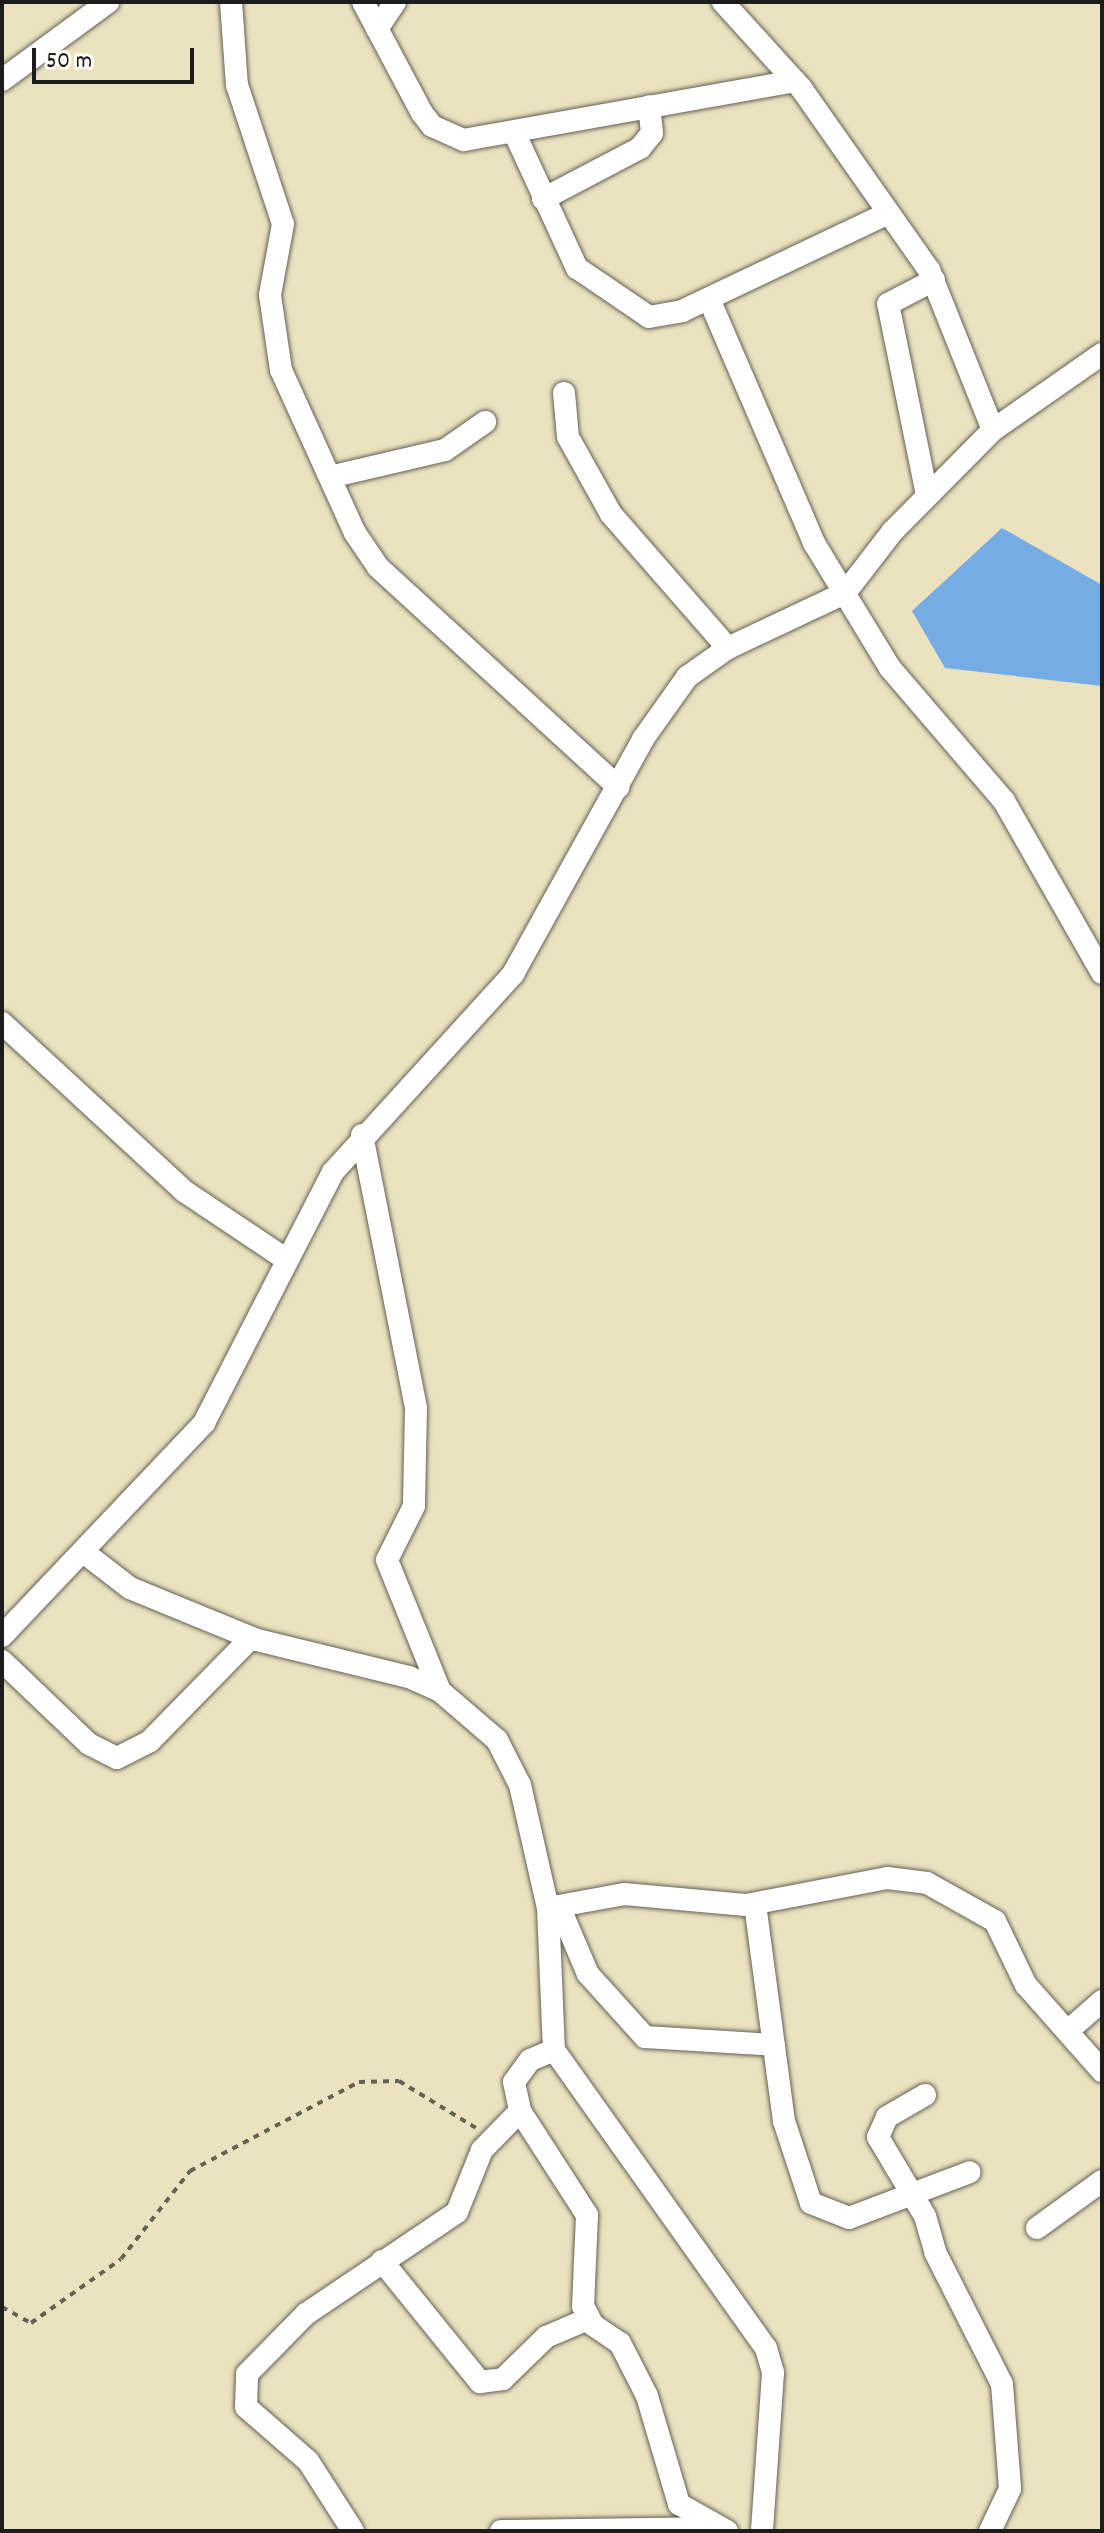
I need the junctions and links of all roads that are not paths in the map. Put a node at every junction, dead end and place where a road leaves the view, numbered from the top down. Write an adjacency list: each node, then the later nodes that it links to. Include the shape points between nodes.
1 (108, 2): 7 (street)
2 (231, 2): 19 (street, via 237,85 283,224 270,295 281,370)
3 (363, 2): 6 (street)
4 (395, 2): 6 (street)
5 (723, 2): 8 (street)
6 (377, 29): 10 (street, via 432,126 464,140)
7 (2, 80)
8 (795, 81): 9 (street); 12 (street)
9 (649, 106): 10 (street); 11 (street, via 652,133 640,148)
10 (515, 134): 11 (street)
11 (543, 199): 14 (street, via 577,268 630,310 666,318)
12 (888, 213): 13 (street); 14 (street)
13 (934, 280): 18 (street); 20 (street, via 888,304)
14 (709, 299): 21 (street, via 798,511)
15 (1102, 354): 18 (street)
16 (564, 393): 22 (street, via 568,437 611,514)
17 (485, 422): 19 (street, via 445,450)
18 (993, 430): 20 (street)
19 (334, 476): 23 (street, via 355,533 378,567)
20 (927, 495): 21 (street)
21 (845, 593): 22 (street); 24 (street, via 890,668 1004,801)
22 (728, 648): 23 (street, via 687,677)
23 (618, 787): 26 (street, via 513,974)
24 (1102, 973)
25 (2, 1023): 27 (street, via 184,1191)
26 (362, 1135): 27 (street, via 326,1184); 32 (street, via 416,1408 414,1506 387,1560)
27 (287, 1260): 28 (street, via 204,1423)
28 (86, 1554): 29 (street); 30 (street, via 130,1588)
29 (2, 1636)
30 (251, 1638): 31 (street, via 150,1741 117,1758 89,1744); 32 (street, via 383,1668)
31 (2, 1661)
32 (440, 1691): 34 (street, via 485,1727 514,1768)
33 (755, 1904): 34 (street, via 624,1894); 36 (street, via 887,1878 947,1890 995,1921 1022,1979); 37 (street)
34 (553, 1907): 37 (street, via 588,1974 637,2032 687,2044); 38 (street)
35 (1102, 2001): 36 (street)
36 (1070, 2029): 39 (street)
37 (774, 2045): 44 (street, via 794,2166 811,2203 849,2218)
38 (554, 2050): 41 (street, via 519,2069); 51 (street, via 766,2348 773,2373)
39 (1102, 2071)
40 (925, 2095): 44 (street, via 887,2117 878,2137)
41 (520, 2111): 46 (street, via 491,2139 457,2212); 47 (street, via 587,2215 580,2280)
42 (970, 2172): 44 (street)
43 (1102, 2181): 45 (street)
44 (914, 2198): 52 (street, via 1002,2384 1010,2489)
45 (1037, 2228)
46 (382, 2261): 47 (street, via 480,2382 503,2379 546,2337); 49 (street, via 282,2334 247,2374 242,2392 246,2407 308,2461)
47 (588, 2319): 48 (street, via 620,2343 647,2396 679,2504)
48 (719, 2530): 50 (street)
49 (353, 2531)
50 (501, 2531)
51 (762, 2531)
52 (990, 2531)

